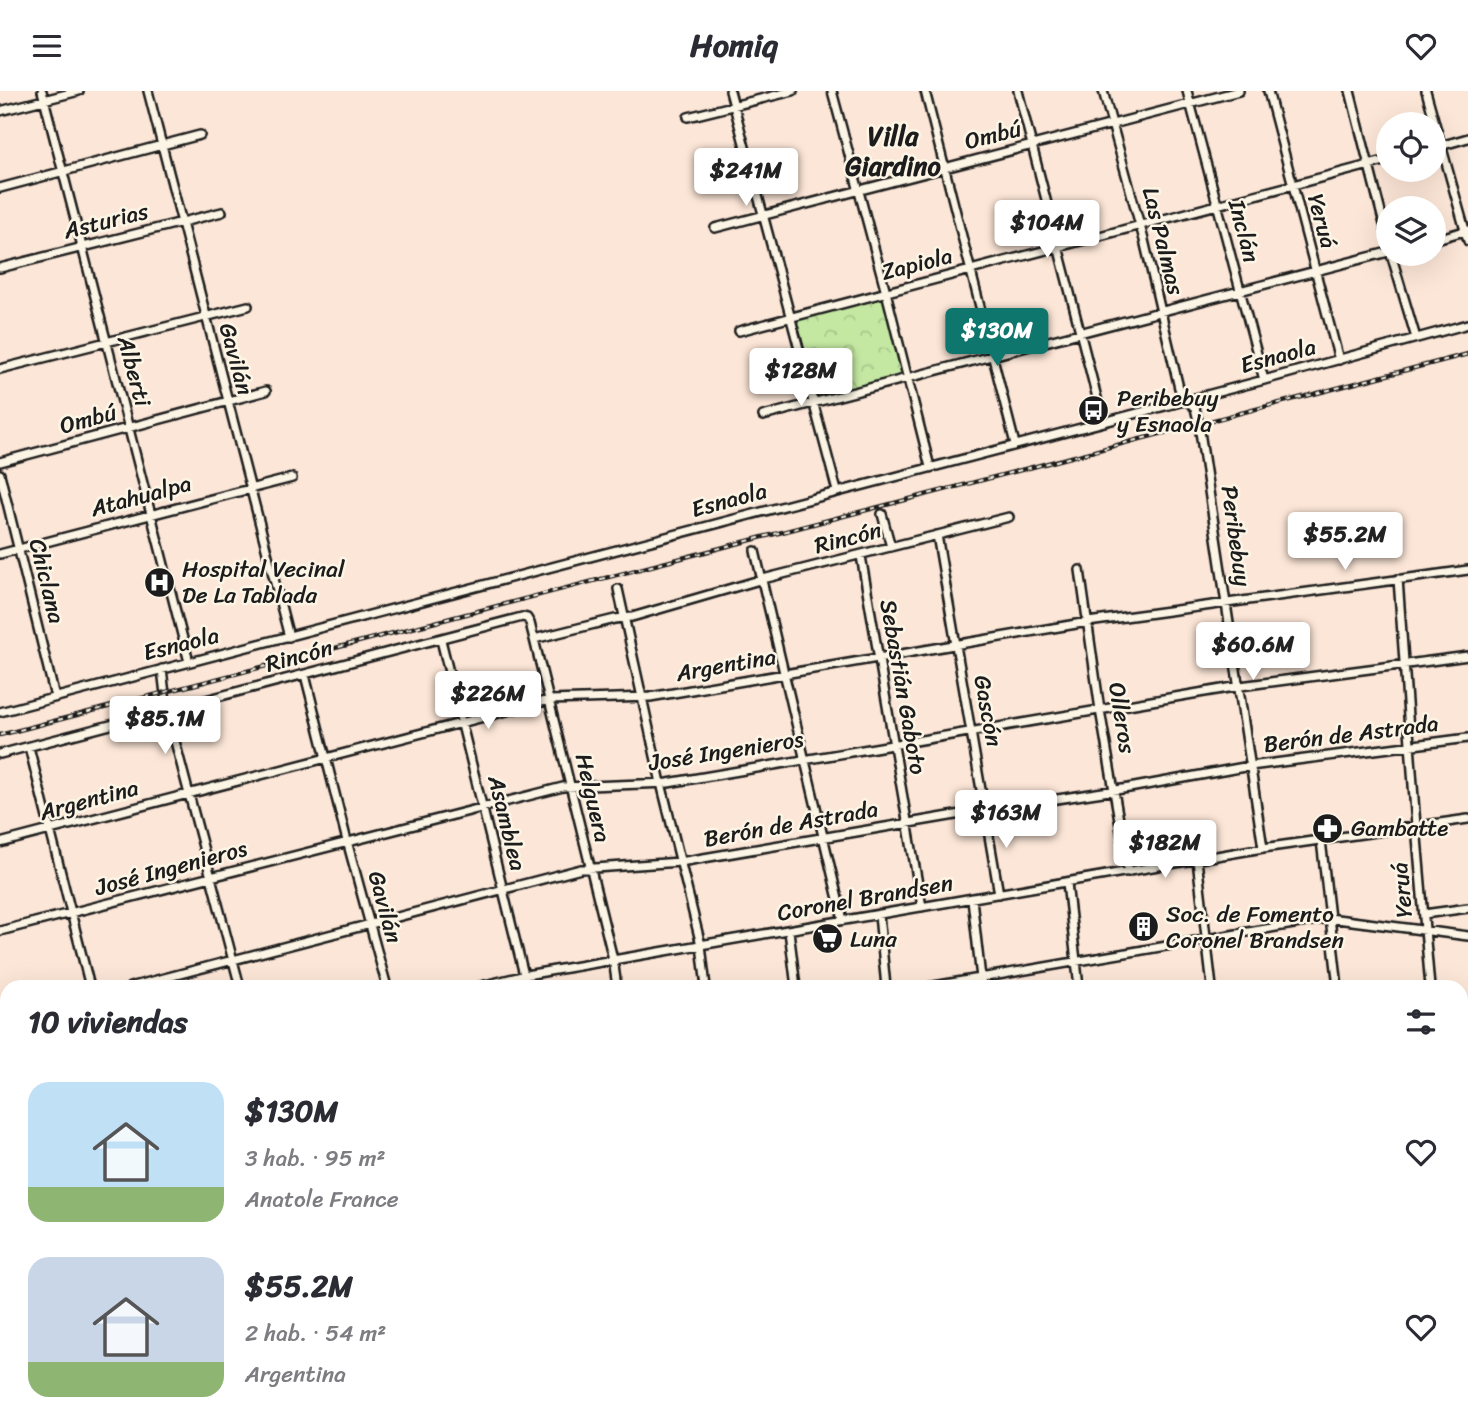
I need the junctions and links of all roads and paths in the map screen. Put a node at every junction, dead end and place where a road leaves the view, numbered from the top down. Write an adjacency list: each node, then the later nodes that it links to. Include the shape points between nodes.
1 (79, 91): 14 (street)
2 (148, 91): 24 (street, Gavilán)
3 (730, 91): 16 (street)
4 (793, 91): 16 (street)
5 (832, 91): 33 (street)
6 (925, 91): 28 (street)
7 (1018, 91): 25 (street)
8 (1103, 91): 20 (street, Las Palmas)
9 (1187, 91): 15 (street, Inclán)
10 (1239, 91): 15 (street, Ombú)
11 (1268, 91): 31 (street, Yeruá)
12 (1350, 91): 27 (street)
13 (1426, 91): 18 (street)
14 (43, 95): 17 (street); 29 (street, Alberti)
15 (1191, 103): 20 (street, Ombú); 35 (street, Inclán)
16 (734, 106): 19 (street); 37 (street)
17 (0, 111)
18 (1430, 112)
19 (688, 117)
20 (1112, 124): 25 (street, Ombú); 39 (street, Las Palmas)
21 (200, 135): 24 (street)
22 (1468, 138): 23 (street)
23 (1446, 144)
24 (161, 145): 29 (street); 38 (street, Gavilán)
25 (1032, 145): 28 (street, Ombú); 45 (street)
26 (1376, 164): 27 (street, Zapiola)
27 (1369, 166): 31 (street, Zapiola); 34 (street)
28 (943, 168): 33 (street, Ombú); 49 (street)
29 (63, 171): 32 (street); 44 (street, Alberti)
30 (1446, 171): 41 (street)
31 (1293, 186): 35 (street, Zapiola); 50 (street, Yeruá)
32 (0, 188)
33 (859, 190): 37 (street, Ombú); 52 (street)
34 (1377, 196)
35 (1217, 206): 39 (street, Zapiola); 51 (street, Inclán)
36 (222, 212): 38 (street, Asturias)
37 (762, 215): 40 (street, Ombú); 56 (street)
38 (180, 222): 44 (street, Asturias); 55 (street, Gavilán)
39 (1140, 226): 45 (street, Zapiola); 54 (street, Las Palmas)
40 (715, 228)
41 (1467, 230): 42 (street); 43 (street)
42 (1446, 236)
43 (1468, 241)
44 (82, 246): 48 (street, Asturias); 61 (street, Alberti)
45 (1058, 247): 49 (street, Zapiola); 59 (street)
46 (1376, 257): 50 (street)
47 (1394, 266): 60 (street)
48 (0, 268)
49 (970, 271): 52 (street, Zapiola); 62 (street)
50 (1315, 272): 51 (street); 63 (street, Yeruá)
51 (1241, 291): 54 (street); 66 (street, Inclán)
52 (887, 292): 56 (street, Zapiola); 65 (street)
53 (248, 306): 55 (street)
54 (1161, 312): 59 (street); 68 (street, Las Palmas)
55 (204, 317): 61 (street); 69 (street, Gavilán)
56 (790, 317): 58 (street, Zapiola); 70 (street)
57 (1468, 324): 60 (street, Esnaola)
58 (740, 331)
59 (1080, 333): 62 (street); 72 (street)
60 (1416, 338): 63 (street, Esnaola)
61 (107, 342): 64 (street); 73 (street, Alberti)
62 (992, 355): 65 (street); 74 (street)
63 (1339, 360): 66 (street, Esnaola)
64 (0, 369)
65 (908, 377): 70 (street); 76 (street)
66 (1264, 380): 68 (street, Esnaola)
67 (266, 391): 69 (street, Ombú)
68 (1185, 399): 72 (street, Esnaola); 95 (street, Peribebuy, via 1195,408 1199,425)
69 (228, 401): 73 (street, Ombú); 79 (street, Gavilán)
70 (815, 402): 71 (street); 80 (street)
71 (763, 416)
72 (1103, 421): 74 (street, Esnaola)
73 (129, 428): 75 (street, Ombú); 81 (street, Alberti)
74 (1015, 444): 76 (street, Esnaola)
75 (0, 462)
76 (930, 467): 80 (street, Esnaola)
77 (0, 474): 86 (street, Chiclana)
78 (292, 478): 79 (street, Atahualpa)
79 (249, 488): 81 (street, Atahualpa); 99 (street, Gavilán)
80 (837, 491): 99 (street, Esnaola)
81 (150, 514): 86 (street, Atahualpa); 105 (street, Alberti)
82 (882, 514): 85 (street)
83 (1009, 517): 84 (street, Rincón)
84 (937, 535): 85 (street, Rincón); 102 (street, Gascón)
85 (891, 547): 89 (street, Rincón)
86 (19, 548): 88 (street, Atahualpa); 111 (street, Chiclana)
87 (755, 551): 92 (street)
88 (0, 554)
89 (861, 556): 92 (street, Rincón); 104 (street, Sebastián Gaboto)
90 (1080, 570): 98 (street, Olleros)
91 (1468, 570): 93 (street, Argentina)
92 (763, 579): 97 (street, Rincón); 108 (street)
93 (1398, 579): 95 (street, Argentina); 106 (street, Yeruá)
94 (618, 589): 97 (street)
95 (1226, 602): 98 (street, Argentina); 110 (street, Peribebuy)
96 (527, 618): 100 (street, Rincón); 101 (street, Helguera)
97 (624, 618): 101 (street, Rincón); 112 (street)
98 (1087, 622): 102 (street, Argentina); 114 (street, Olleros)
99 (289, 637): 105 (street, Esnaola)
100 (441, 639): 109 (street, Rincón); 117 (street, Asamblea)
101 (534, 639): 113 (street, Helguera)
102 (957, 645): 104 (street, Argentina); 118 (street, Gascón)
103 (1468, 656): 106 (street, José Ingenieros)
104 (878, 658): 108 (street, Argentina); 120 (street, Sebastián Gaboto)
105 (188, 661): 107 (street, Esnaola)
106 (1404, 664): 110 (street, José Ingenieros); 121 (street, Yeruá)
107 (162, 669): 111 (street, Esnaola); 115 (street)
108 (786, 674): 112 (street, Argentina); 125 (street)
109 (305, 675): 115 (street, Rincón); 124 (street, Gavilán)
110 (1240, 687): 114 (street, José Ingenieros); 126 (street, Peribebuy)
111 (55, 697): 116 (street, Esnaola)
112 (643, 698): 113 (street, Argentina); 127 (street)
113 (549, 700): 117 (street, Argentina); 128 (street, Helguera)
114 (1100, 710): 118 (street, José Ingenieros); 129 (street, Olleros)
115 (167, 711): 122 (street, Rincón); 130 (street)
116 (0, 712)
117 (463, 723): 124 (street, Argentina); 131 (street, Asamblea)
118 (972, 731): 120 (street, José Ingenieros); 132 (street, Gascón)
119 (1468, 738): 121 (street, Berón de Astrada)
120 (894, 745): 125 (street, José Ingenieros); 134 (street, Sebastián Gaboto)
121 (1410, 745): 126 (street, Berón de Astrada); 135 (street, Yeruá)
122 (29, 747): 123 (street, Rincón); 136 (street)
123 (0, 754)
124 (325, 758): 130 (street, Argentina); 139 (street, Gavilán)
125 (805, 759): 127 (street, José Ingenieros); 137 (street)
126 (1250, 766): 129 (street, Berón de Astrada); 141 (street, Peribebuy)
127 (661, 783): 128 (street, José Ingenieros); 143 (street)
128 (571, 786): 131 (street, José Ingenieros); 144 (street, Helguera)
129 (1114, 789): 132 (street, Berón de Astrada); 145 (street, Olleros)
130 (189, 794): 136 (street, Argentina); 146 (street)
131 (484, 806): 139 (street, José Ingenieros); 148 (street, Asamblea)
132 (985, 810): 134 (street, Berón de Astrada); 149 (street, Gascón)
133 (1468, 819): 135 (street, Coronel Brandsen)
134 (906, 823): 137 (street, Berón de Astrada); 151 (street, Sebastián Gaboto)
135 (1416, 825): 138 (street, Coronel Brandsen); 154 (street, Yeruá)
136 (50, 830): 140 (street, Argentina); 153 (street)
137 (824, 838): 143 (street, Berón de Astrada); 157 (street)
138 (1321, 840): 141 (street, Coronel Brandsen); 156 (street)
139 (347, 842): 146 (street, José Ingenieros); 158 (street, Gavilán)
140 (0, 843)
141 (1263, 848): 142 (street, Coronel Brandsen)
142 (1197, 860): 145 (street, Coronel Brandsen); 163 (street)
143 (680, 862): 144 (street, Berón de Astrada); 164 (street)
144 (589, 868): 148 (street, Berón de Astrada); 165 (street, Helguera)
145 (1128, 872): 147 (street, Coronel Brandsen)
146 (211, 876): 153 (street, José Ingenieros); 166 (street)
147 (1067, 883): 149 (street, Coronel Brandsen); 167 (street)
148 (504, 889): 158 (street, Berón de Astrada); 168 (street, Asamblea)
149 (999, 894): 150 (street, Coronel Brandsen)
150 (972, 899): 151 (street, Coronel Brandsen); 179 (street)
151 (922, 907): 155 (street, Coronel Brandsen)
152 (1468, 908): 154 (street)
153 (71, 914): 160 (street, José Ingenieros); 169 (street)
154 (1424, 914): 161 (street, Yeruá)
155 (879, 915): 157 (street, Coronel Brandsen); 178 (street)
156 (1329, 918): 161 (street); 163 (street); 183 (street)
157 (844, 920): 159 (street, Coronel Brandsen)
158 (370, 924): 166 (street, Berón de Astrada); 172 (street, Gavilán)
159 (789, 930): 164 (street, Coronel Brandsen); 177 (street)
160 (0, 931)
161 (1425, 931): 162 (street); 184 (street, Yeruá)
162 (1468, 936)
163 (1206, 939): 167 (street); 182 (street)
164 (701, 945): 165 (street, Coronel Brandsen); 176 (street)
165 (613, 959): 168 (street, Coronel Brandsen); 175 (street, Helguera)
166 (233, 960): 170 (street, Berón de Astrada); 171 (street)
167 (1076, 961): 180 (street); 181 (street)
168 (526, 975): 173 (street, Coronel Brandsen); 174 (street, Asamblea)
169 (88, 980)
170 (157, 980)
171 (238, 980)
172 (385, 980)
173 (506, 980)
174 (526, 980)
175 (616, 980)
176 (705, 980)
177 (795, 980)
178 (885, 980)
179 (982, 980)
180 (995, 980)
181 (1078, 980)
182 (1211, 980)
183 (1337, 980)
184 (1429, 980)

